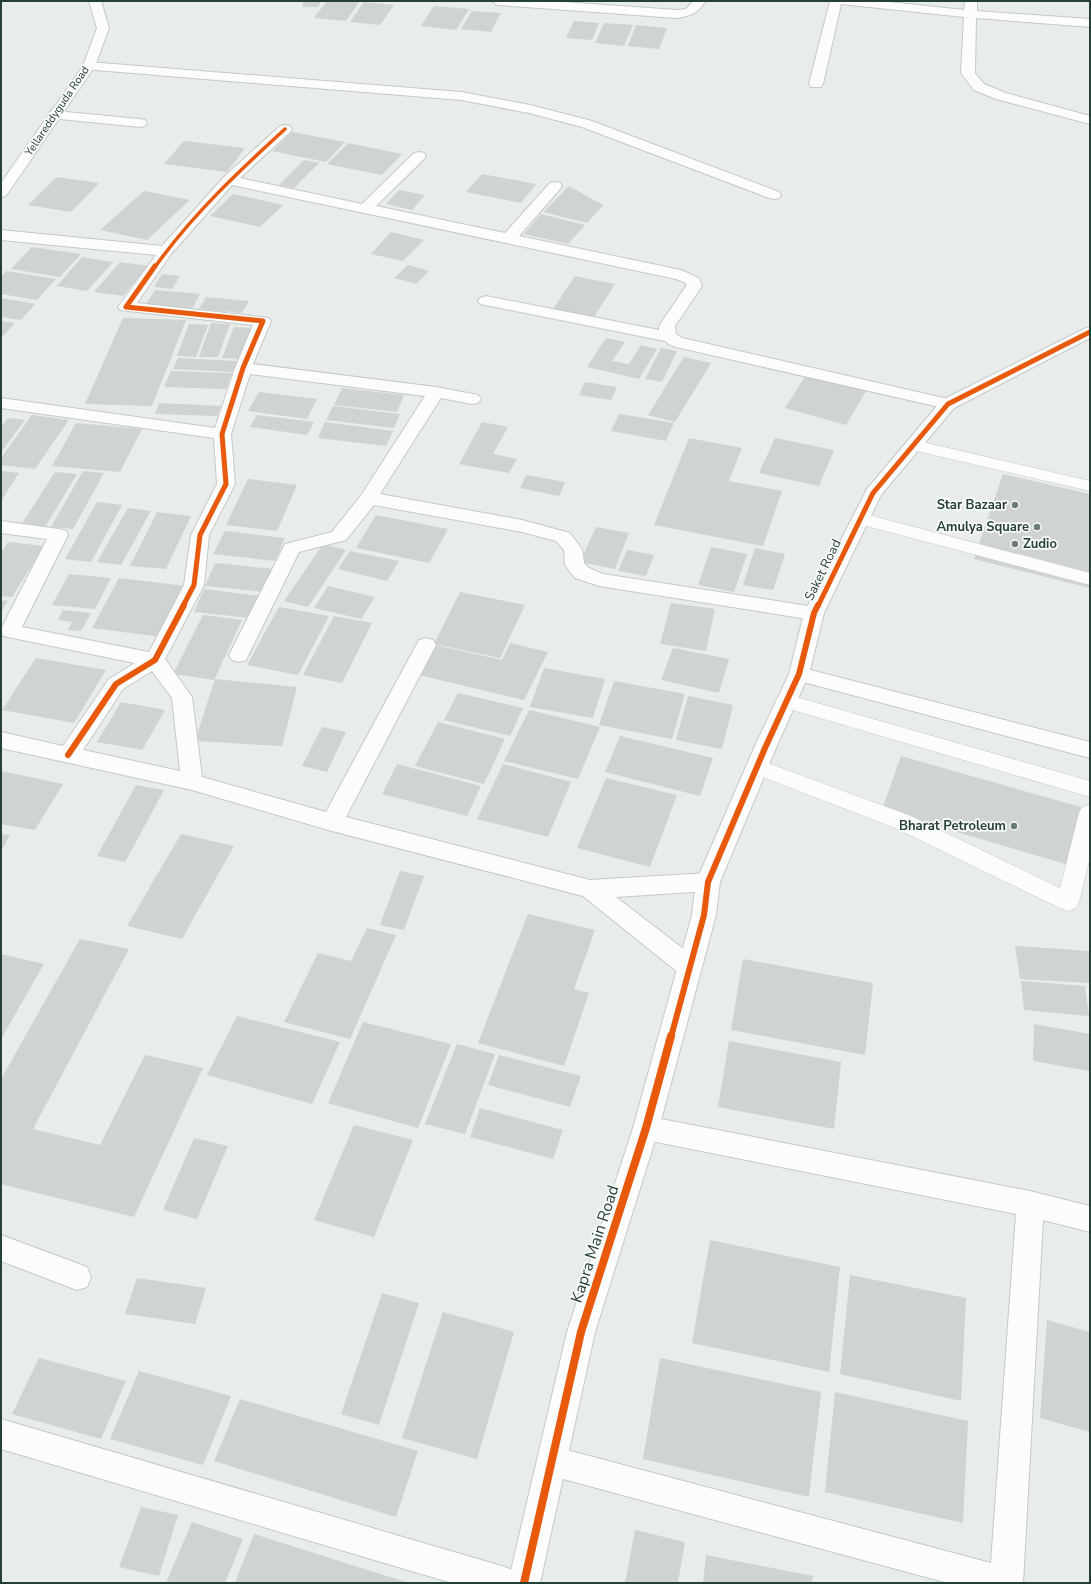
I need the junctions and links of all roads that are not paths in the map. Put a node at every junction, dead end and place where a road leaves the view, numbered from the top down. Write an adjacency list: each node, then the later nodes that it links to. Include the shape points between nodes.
1 (499, 1): 6 (street)
2 (699, 1): 6 (street, via 696,8 688,13 677,14)
3 (836, 1): 10 (street)
4 (845, 1): 7 (street)
5 (96, 4): 9 (street, Yellareddyguda Road, via 103,28)
6 (563, 4)
7 (971, 7): 8 (street); 12 (street, via 968,73 979,87 1001,96)
8 (1090, 23)
9 (89, 66): 11 (street, Yellareddyguda Road); 19 (street, via 461,96 530,109 587,124)
10 (816, 84)
11 (55, 115): 13 (street); 18 (street, Yellareddyguda Road)
12 (1090, 120)
13 (140, 123)
14 (285, 130): 16 (street)
15 (419, 156): 20 (street)
16 (229, 180): 20 (street); 23 (street)
17 (555, 186): 22 (street)
18 (1, 193)
19 (774, 194)
20 (366, 208): 22 (street)
21 (1, 235): 23 (street)
22 (509, 238): 26 (street, via 681,275 693,281 694,286 667,326)
23 (166, 251): 27 (street, via 126,307 263,321)
24 (486, 301): 26 (street)
25 (1090, 332): 31 (street, Saket Road)
26 (669, 337): 31 (street, via 676,342)
27 (243, 368): 28 (street); 32 (street)
28 (436, 392): 29 (street); 35 (street)
29 (472, 399)
30 (1, 403): 32 (street)
31 (948, 404): 33 (street, Saket Road)
32 (222, 434): 42 (street, via 226,484 200,535 194,585)
33 (914, 445): 34 (lane); 36 (street, Saket Road, via 873,493)
34 (1090, 486)
35 (369, 498): 39 (street, via 522,526 563,537 573,550 575,565 582,573 599,580); 41 (street, via 339,536 292,548)
36 (861, 519): 38 (lane); 39 (street, Saket Road)
37 (1, 527): 42 (street, via 60,535 10,631)
38 (1090, 579)
39 (814, 613): 43 (street, Saket Road)
40 (426, 644): 52 (street)
41 (239, 655)
42 (155, 660): 47 (street, via 116,684); 49 (street, via 182,697)
43 (799, 674): 44 (street, Saket Road); 46 (street)
44 (786, 701): 48 (street, Saket Road); 50 (lane)
45 (4, 746): 47 (street)
46 (1090, 750)
47 (68, 755): 49 (street)
48 (757, 767): 51 (lane, via 903,822 1068,902); 53 (street, Saket Road)
49 (192, 782): 52 (street)
50 (1090, 789)
51 (1090, 812)
52 (332, 822): 54 (street)
53 (708, 882): 54 (street); 55 (street, Saket Road)
54 (590, 889): 56 (street)
55 (704, 916): 56 (street, Kapra Main Road)
56 (689, 967): 57 (street, Kapra Main Road)
57 (646, 1128): 58 (street); 63 (street, Kapra Main Road, via 581,1332)
58 (1030, 1204): 59 (street); 66 (street)
59 (1090, 1219)
60 (1, 1248): 61 (street)
61 (77, 1277)
62 (1, 1434): 64 (street)
63 (552, 1461): 65 (street, Kapra Main Road); 66 (street)
64 (505, 1583)
65 (524, 1583)
66 (1007, 1583)

